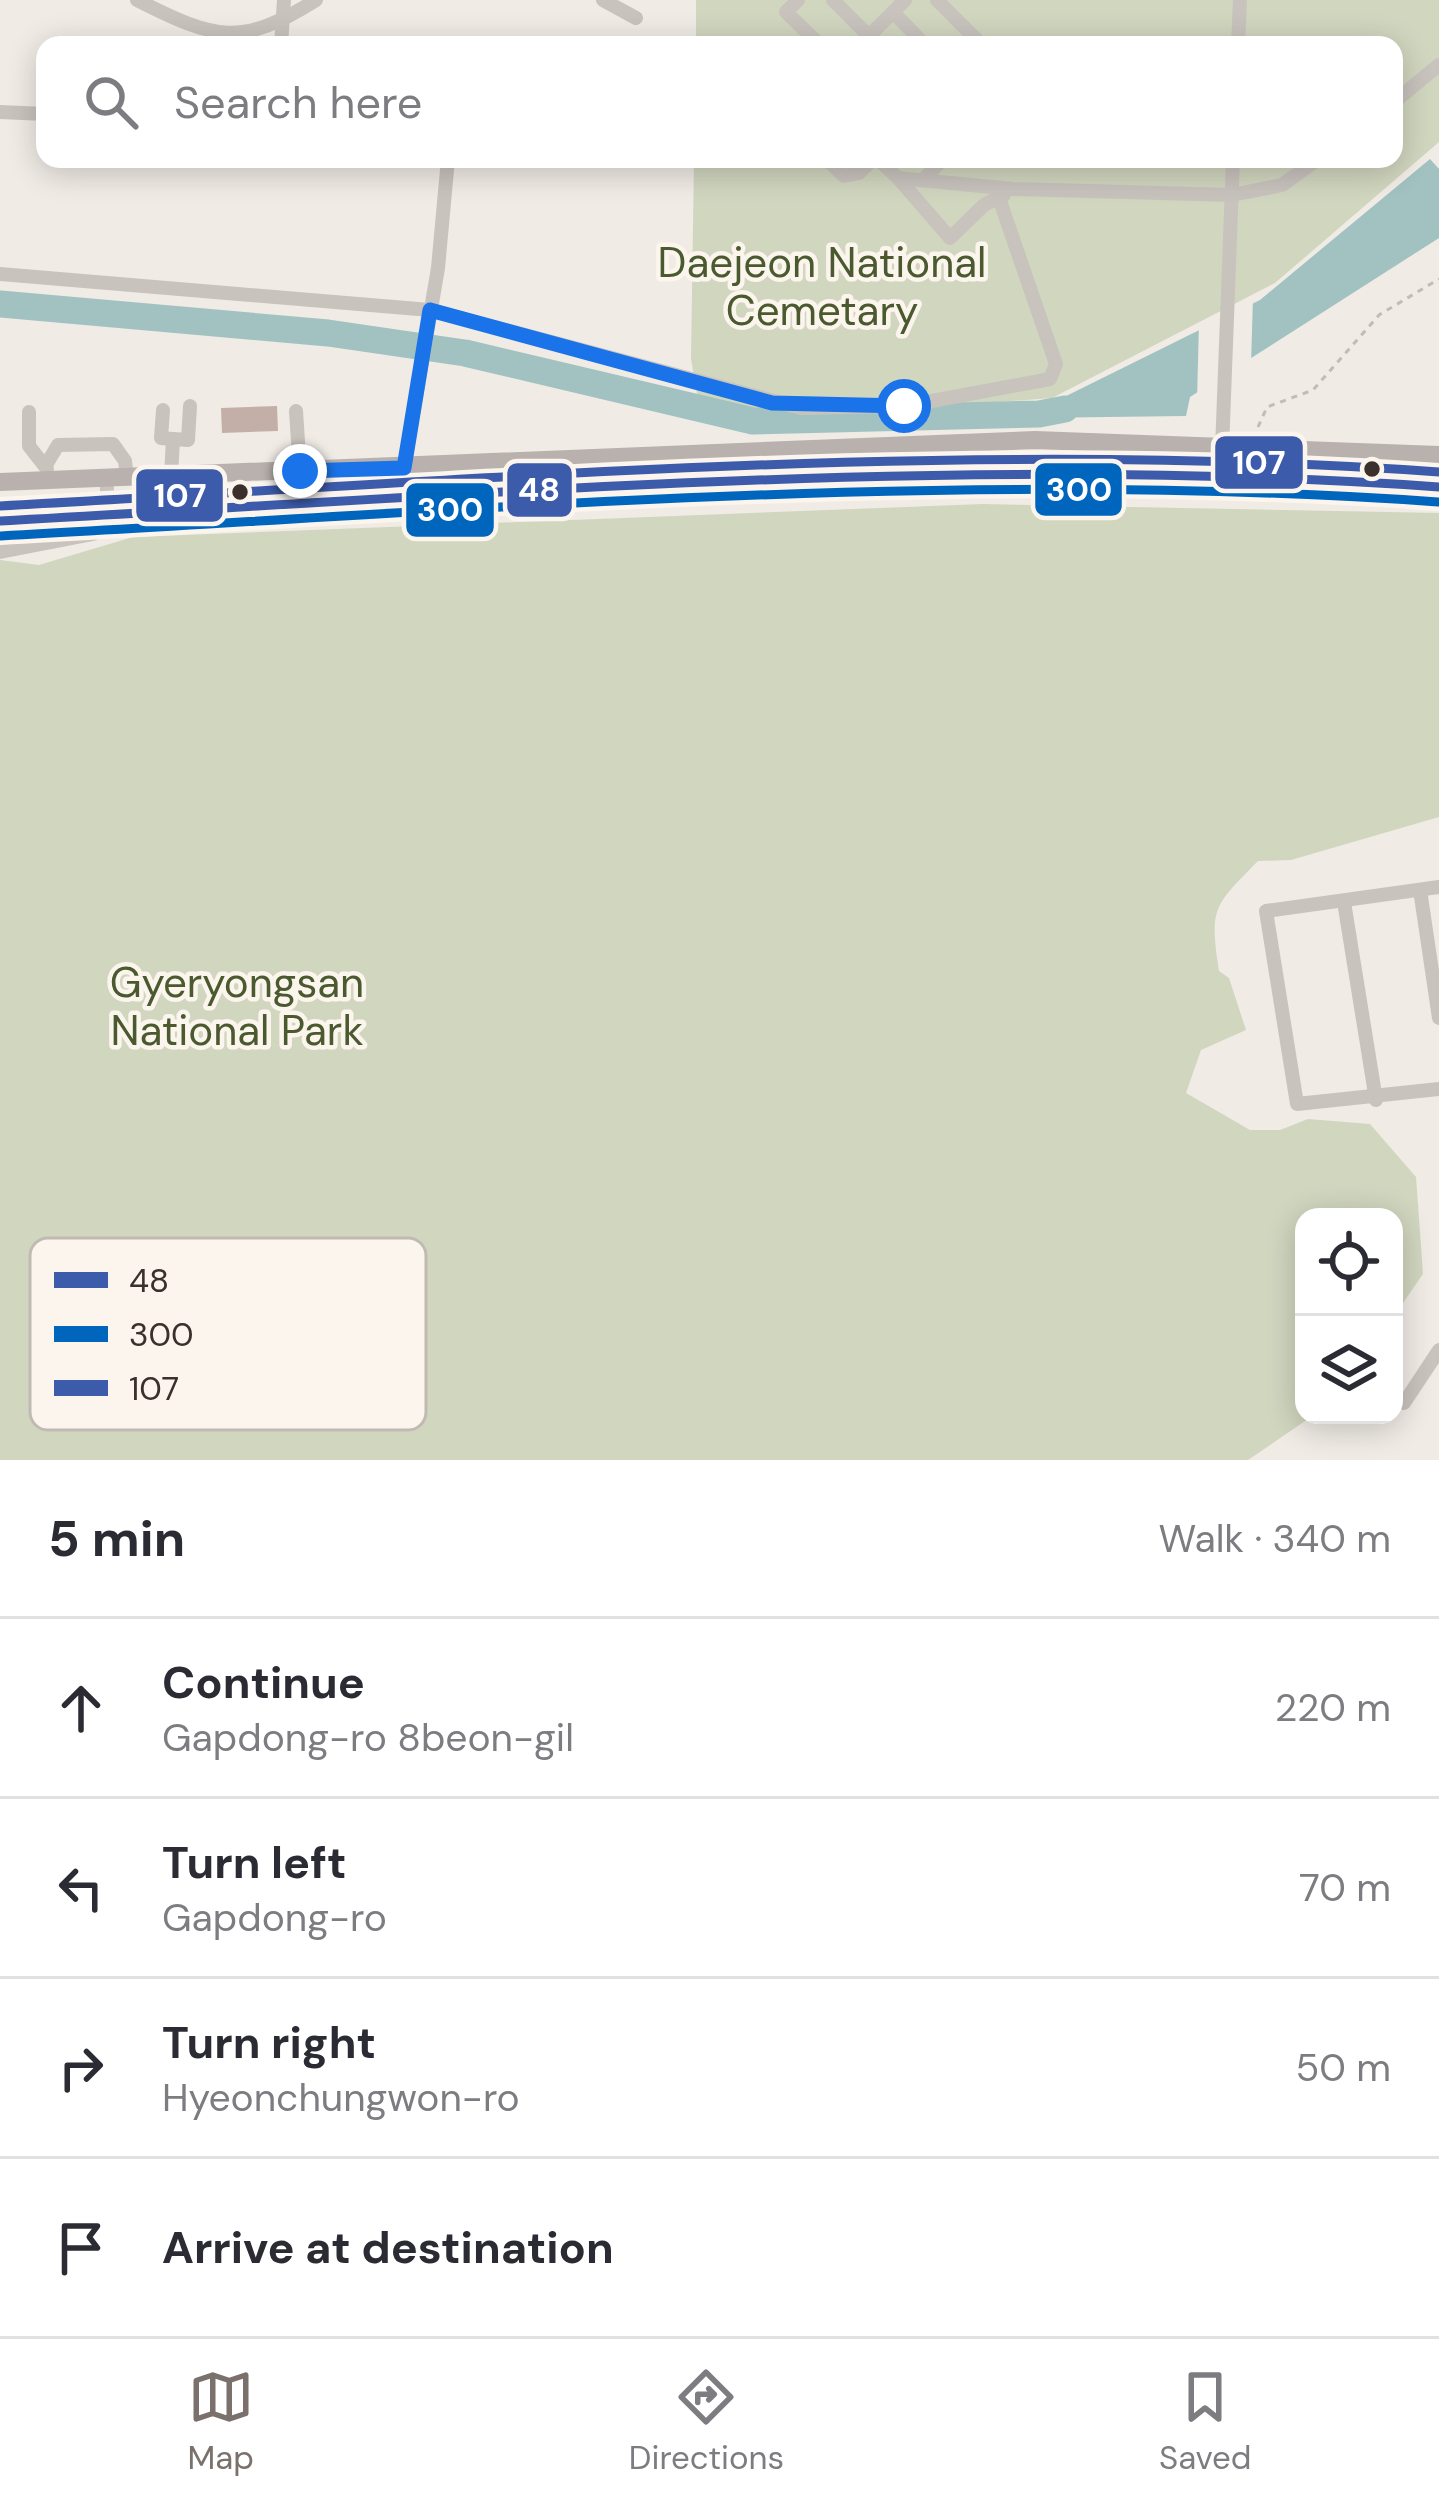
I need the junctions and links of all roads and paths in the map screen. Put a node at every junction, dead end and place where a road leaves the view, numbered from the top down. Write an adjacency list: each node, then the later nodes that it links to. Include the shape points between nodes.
1 (137, 0): 11 (street, via 222,33 261,33)
2 (284, 0): 11 (street)
3 (316, 0): 11 (street)
4 (604, 0): 10 (street)
5 (798, 0): 13 (street, via 786,12)
6 (833, 0): 14 (street)
7 (937, 0): 17 (street)
8 (1240, 0): 18 (street)
9 (898, 4): 15 (street); 16 (street)
10 (636, 18)
11 (282, 22): 12 (street)
12 (281, 36)
13 (811, 36)
14 (867, 36)
15 (869, 36)
16 (919, 36)
17 (973, 36)
18 (1238, 36)
19 (1439, 65): 20 (street)
20 (1403, 95)
21 (0, 112): 22 (street)
22 (36, 114)
23 (447, 168): 37 (street)
24 (836, 168): 25 (street, via 844,176)
25 (865, 168)
26 (886, 168): 30 (street)
27 (934, 168): 31 (street)
28 (1233, 168): 33 (street)
29 (1306, 168): 33 (street, via 1282,185)
30 (898, 178): 31 (street); 34 (street, via 950,238)
31 (923, 180): 32 (street)
32 (1013, 189): 33 (street); 34 (street)
33 (1232, 195): 44 (street)
34 (999, 198): 37 (street, via 1056,364 1050,379 1026,388 904,406 801,408)
35 (0, 274): 37 (street)
36 (1439, 278): 42 (path, via 1379,315 1313,390 1267,407)
37 (430, 314): 46 (street)
38 (190, 406): 43 (street, via 188,440)
39 (164, 410): 43 (street, via 161,438)
40 (296, 411): 47 (street)
41 (29, 412): 48 (street, via 29,446)
42 (1258, 427)
43 (173, 440): 49 (street)
44 (1223, 445): 45 (main road); 46 (main road, via 1012,441); 50 (street)
45 (1439, 455)
46 (404, 468): 47 (main road)
47 (300, 471): 49 (main road)
48 (47, 473): 51 (main road); 52 (street, via 58,445 112,444); 53 (main road)
49 (171, 476): 52 (main road)
50 (1221, 476): 54 (main road); 55 (main road, via 1040,472)
51 (106, 478): 52 (main road); 55 (street)
52 (127, 478)
53 (0, 482)
54 (1439, 487)
55 (109, 514): 56 (main road); 57 (street, via 93,534)
56 (0, 521)
57 (0, 552)
58 (1439, 887): 59 (street)
59 (1420, 890): 60 (street); 61 (street)
60 (1344, 902): 63 (street); 63 (street, via 1266,911 1293,1082 1297,1104)
61 (1439, 1018)
62 (1439, 1089): 63 (street)
63 (1376, 1100)
64 (1439, 1350): 65 (street)
65 (1404, 1403)

